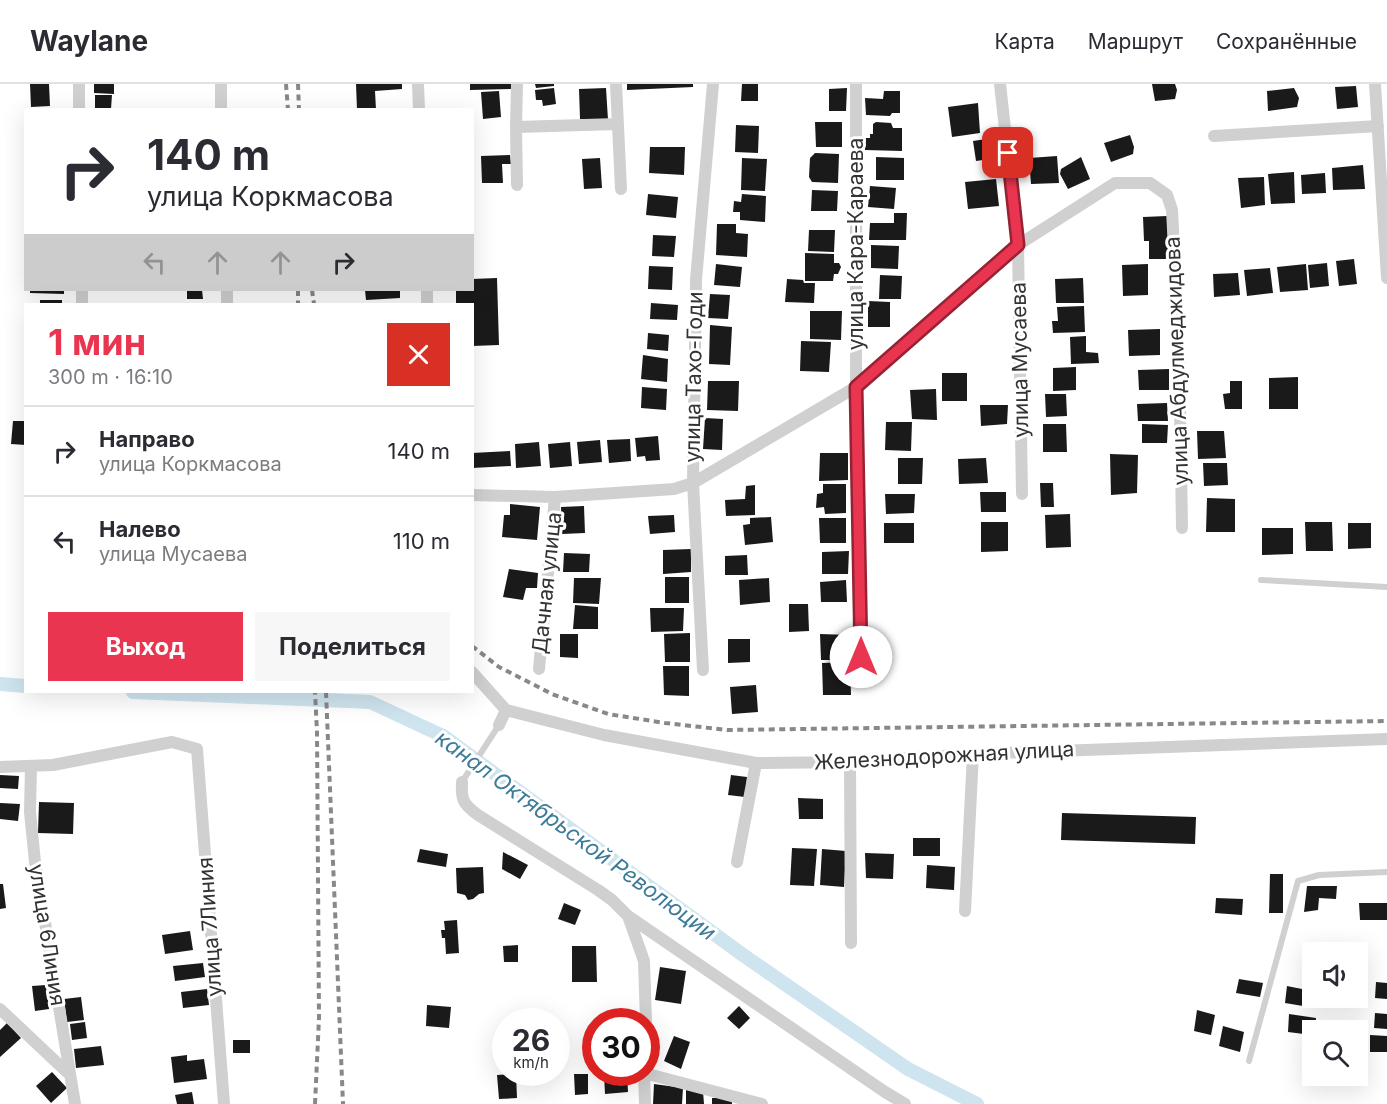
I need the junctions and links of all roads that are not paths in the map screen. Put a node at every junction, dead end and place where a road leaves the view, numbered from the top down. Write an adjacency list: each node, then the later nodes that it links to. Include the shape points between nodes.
1 (79, 84): 11 (street)
2 (220, 84): 12 (street)
3 (418, 84): 13 (street)
4 (517, 84): 15 (street)
5 (616, 84): 14 (street)
6 (713, 84): 23 (street, улица Тахо-Годи, via 696,280)
7 (856, 84): 22 (street, улица Кара-Караева)
8 (1000, 84): 20 (street, улица Мусаева)
9 (1375, 84): 10 (street)
10 (1381, 97): 16 (street)
11 (79, 108)
12 (221, 108)
13 (419, 108)
14 (618, 124): 15 (street); 19 (street)
15 (516, 126): 18 (street)
16 (1378, 126): 17 (street); 21 (street)
17 (1214, 136)
18 (517, 185)
19 (621, 189)
20 (1018, 245): 22 (street); 24 (street, улица Мусаева); 27 (street, улица Абдулмеджидова, via 1115,183 1150,183 1167,195 1172,210 1179,344)
21 (1387, 278)
22 (856, 387): 23 (street); 30 (street, улица Кара-Караева)
23 (693, 483): 26 (street, via 674,489); 32 (street, улица Тахо-Годи)
24 (1022, 494)
25 (474, 495): 26 (street)
26 (555, 497): 31 (street, Дачная улица)
27 (1182, 528)
28 (1261, 579): 29 (lane)
29 (1387, 587)
30 (861, 657)
31 (539, 669)
32 (703, 670)
33 (474, 674): 34 (street)
34 (507, 710): 35 (street); 39 (street, Железнодорожная улица, via 604,735)
35 (499, 725): 42 (lane)
36 (1387, 739): 37 (street, Железнодорожная улица)
37 (973, 754): 38 (street, Железнодорожная улица); 45 (street)
38 (850, 762): 39 (street, Железнодорожная улица); 47 (street)
39 (756, 764): 43 (street)
40 (31, 766): 41 (street); 51 (street, улица 6Линия, via 35,862); 55 (street, улица 7Линия, via 172,742 197,750)
41 (0, 767)
42 (462, 782): 46 (street, via 461,796 466,806 598,890)
43 (737, 862)
44 (1387, 872): 50 (lane, via 1319,875 1298,880)
45 (965, 911)
46 (628, 916): 48 (street, via 644,961); 58 (street)
47 (851, 943)
48 (646, 1008)
49 (0, 1009): 51 (street)
50 (1249, 1061)
51 (70, 1075): 54 (street, улица 6Линия)
52 (660, 1077): 57 (street)
53 (644, 1086): 56 (street)
54 (75, 1104)
55 (224, 1104)
56 (645, 1104)
57 (762, 1104)
58 (905, 1104)

